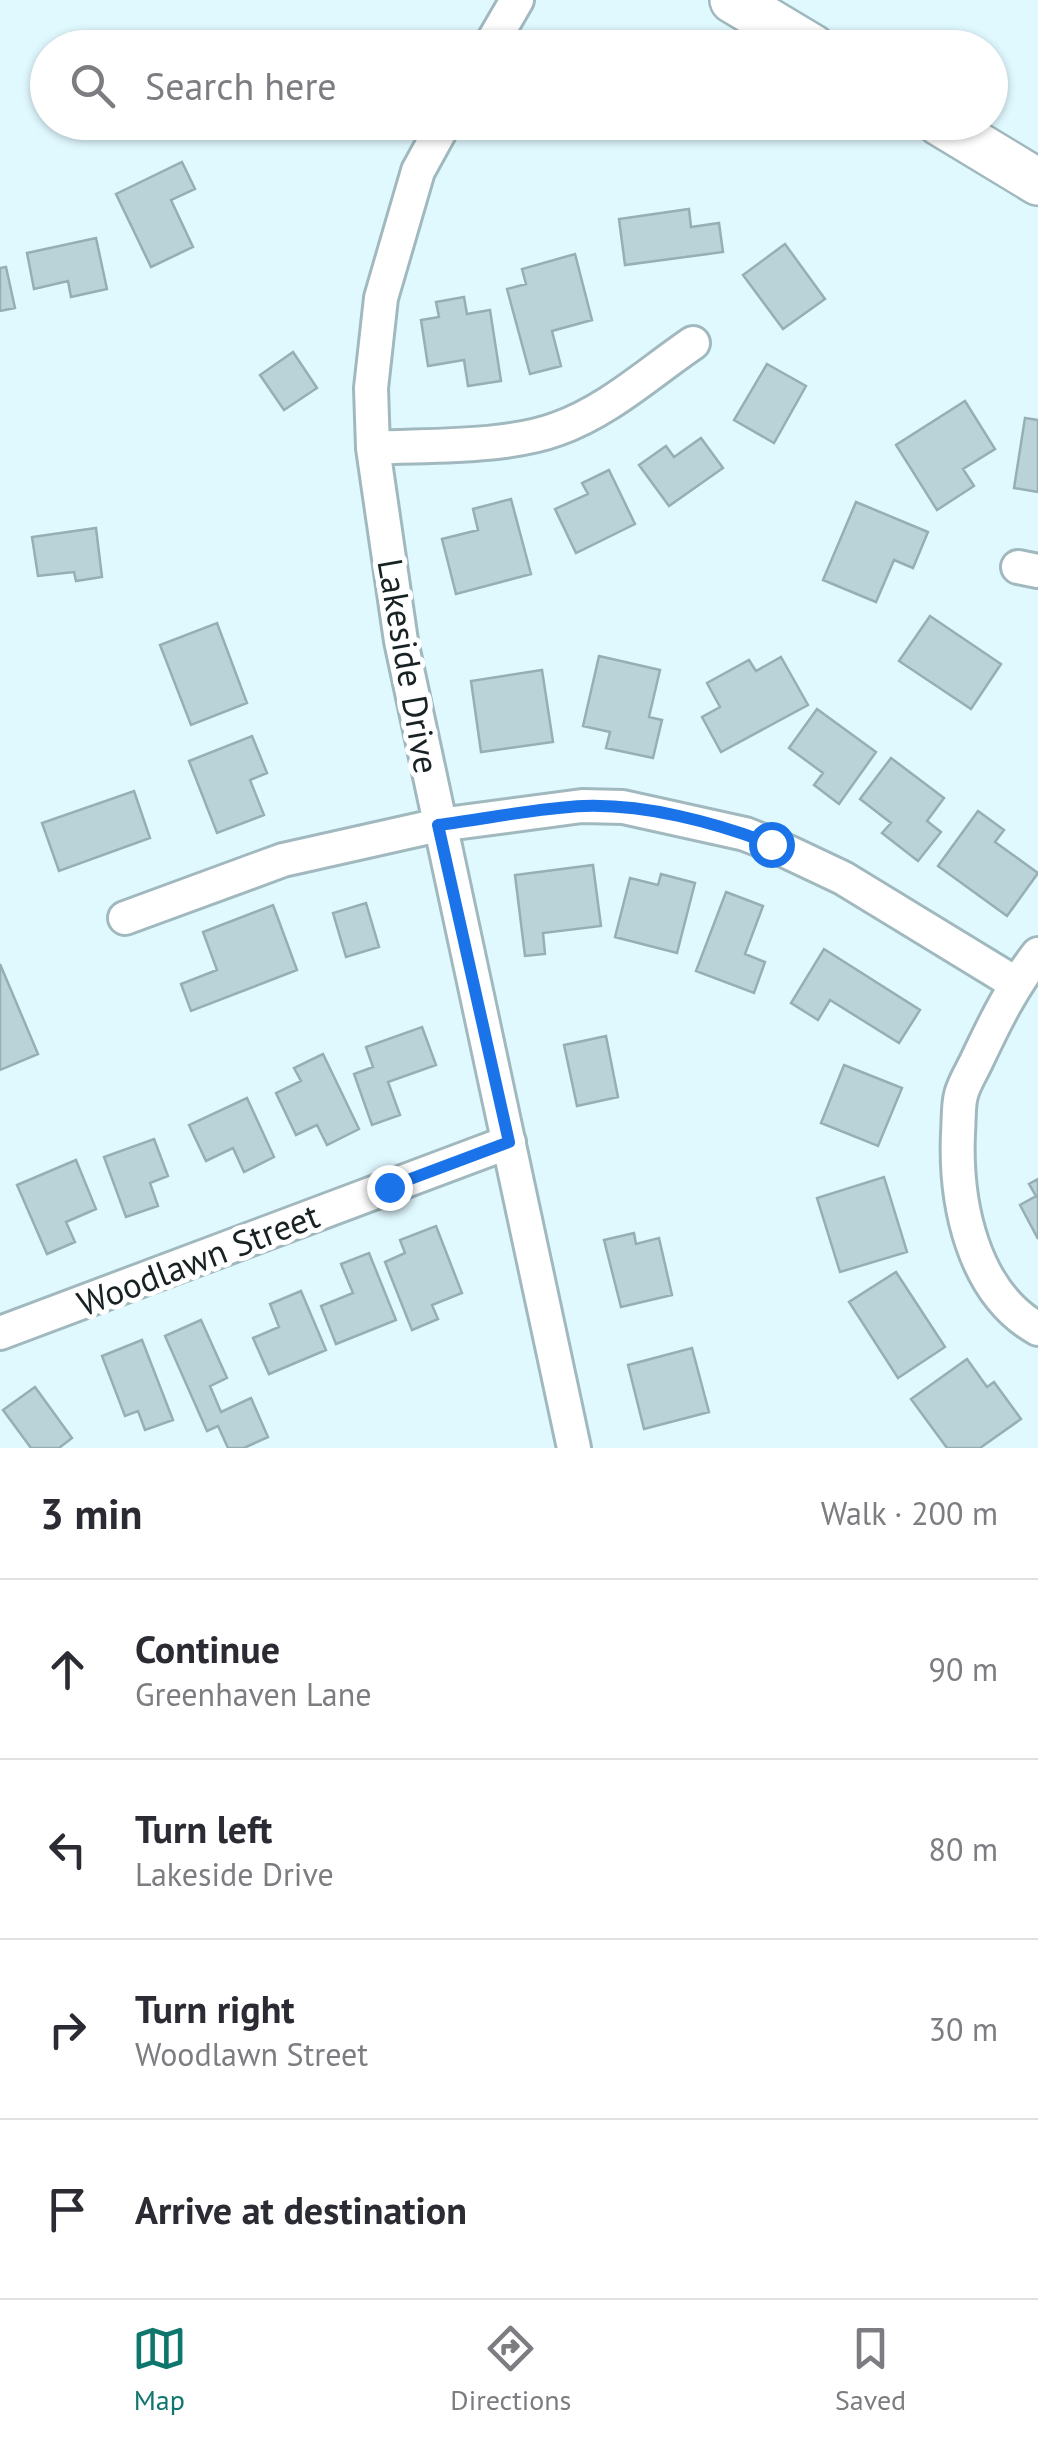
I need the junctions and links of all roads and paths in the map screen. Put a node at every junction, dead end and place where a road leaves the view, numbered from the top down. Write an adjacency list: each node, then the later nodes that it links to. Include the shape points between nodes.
1 (517, 0): 3 (street)
2 (734, 0): 4 (main road)
3 (500, 30)
4 (783, 30)
5 (435, 140): 9 (street, Lakeside Drive, via 418,171 380,298)
6 (969, 140): 7 (main road)
7 (1038, 182)
8 (694, 343): 9 (street, via 556,430 520,439)
9 (373, 448): 10 (street, Lakeside Drive)
10 (438, 825): 11 (street, via 283,860); 13 (street, via 623,807 745,834 842,878); 14 (street, Lakeside Drive)
11 (125, 918)
12 (1038, 954): 13 (street)
13 (1015, 983): 15 (street, via 961,1095 959,1190 980,1263 1013,1310)
14 (509, 1142): 16 (street, Woodlawn Street); 17 (street, Lakeside Drive)
15 (1038, 1329)
16 (0, 1332)
17 (574, 1448)

